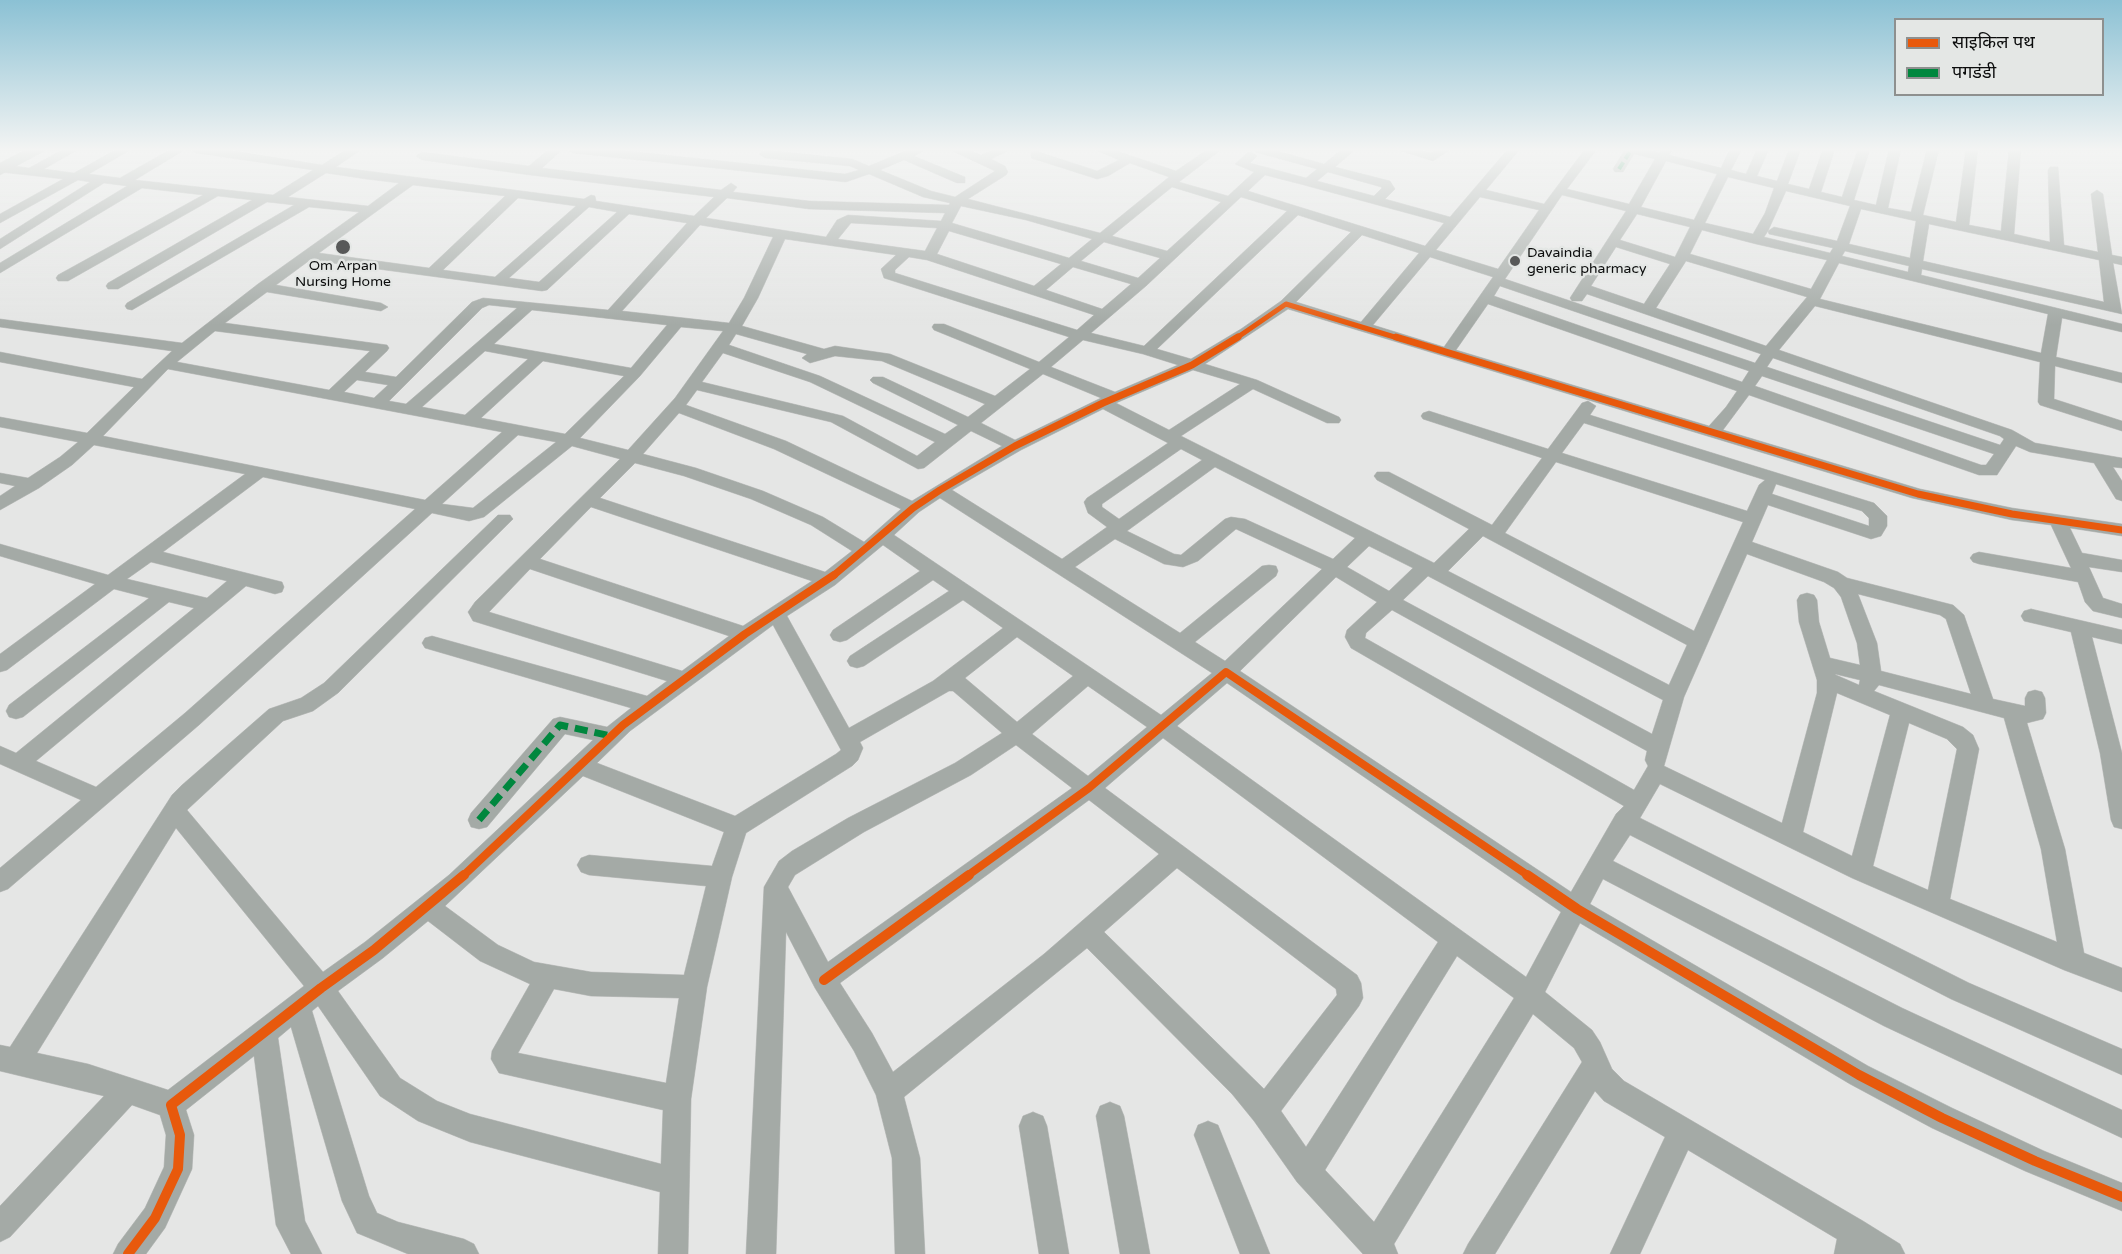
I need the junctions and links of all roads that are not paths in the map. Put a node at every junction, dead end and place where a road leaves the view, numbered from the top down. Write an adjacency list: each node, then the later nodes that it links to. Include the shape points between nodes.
1 (20, 208): 39 (street)
2 (58, 208): 53 (street)
3 (101, 208): 65 (street)
4 (189, 208): 68 (street)
5 (255, 208): 72 (street)
6 (298, 208): 80 (street)
7 (349, 208): 33 (street)
8 (375, 208): 33 (street)
9 (501, 208): 67 (street)
10 (581, 208): 70 (street)
11 (617, 208): 32 (street)
12 (710, 208): 40 (street)
13 (954, 208): 42 (street)
14 (971, 208): 37 (street)
15 (1139, 208): 48 (street)
16 (1221, 208): 60 (street)
17 (1285, 208): 34 (street)
18 (1403, 208): 41 (street)
19 (1463, 208): 41 (street)
20 (1547, 208): 69 (street)
21 (1619, 208): 36 (street)
22 (1634, 208): 36 (street)
23 (1707, 208): 43 (street)
24 (1772, 208): 47 (street)
25 (1851, 208): 57 (street)
26 (1871, 208): 35 (street)
27 (1922, 208): 38 (street)
28 (1964, 208): 44 (street)
29 (2010, 208): 49 (street)
30 (2055, 208): 54 (street)
31 (2099, 208): 61 (street)
32 (627, 209): 40 (street); 70 (street, via 542,287)
33 (373, 210): 58 (street)
34 (1296, 210): 45 (street); 99 (street)
35 (1881, 210): 38 (street)
36 (1632, 211): 43 (street); 52 (street)
37 (1029, 217): 48 (street); 51 (street)
38 (1920, 218): 44 (street); 66 (street)
39 (0, 219)
40 (697, 220): 46 (street); 86 (street)
41 (1451, 221): 56 (street)
42 (944, 225): 50 (street, via 848,219); 51 (street); 59 (street)
43 (1698, 227): 47 (street); 62 (street)
44 (1962, 227): 49 (street)
45 (1360, 230): 56 (street); 78 (street)
46 (781, 234): 50 (street); 92 (street)
47 (1760, 234): 57 (street)
48 (1103, 237): 60 (street); 64 (street)
49 (2007, 237): 54 (street)
50 (830, 240): 55 (street)
51 (1000, 241): 64 (street)
52 (1612, 242): 62 (street); 74 (street)
53 (0, 245)
54 (2056, 247): 61 (street)
55 (907, 252): 59 (street); 95 (street, via 888,269 889,275)
56 (1428, 252): 69 (street); 93 (street)
57 (1837, 253): 66 (street); 77 (street)
58 (309, 256): 67 (street); 73 (street)
59 (929, 256): 75 (street)
60 (1169, 256): 71 (street)
61 (2106, 258): 63 (street); 83 (street)
62 (1680, 259): 77 (street); 84 (street)
63 (2122, 261)
64 (1070, 263): 71 (street); 75 (street)
65 (0, 269)
66 (1914, 271): 83 (street); 85 (street)
67 (432, 273): 70 (street)
68 (63, 278)
69 (1500, 278): 76 (street); 81 (street)
70 (498, 281)
71 (1141, 283): 87 (street)
72 (113, 286)
73 (263, 287): 82 (street); 90 (street)
74 (1583, 288): 81 (street); 84 (street)
75 (1036, 291): 87 (street)
76 (1486, 298): 102 (street); 119 (street)
77 (1813, 298): 100 (street); 105 (street)
78 (1286, 304): 93 (street); 107 (street)
79 (529, 305): 86 (street); 96 (street); 115 (street, via 488,301 477,304)
80 (132, 306)
81 (1572, 306): 109 (street)
82 (381, 307)
83 (2117, 309)
84 (1646, 310): 100 (street)
85 (2055, 313): 94 (street); 105 (street)
86 (612, 314): 88 (street)
87 (1104, 314): 95 (street)
88 (678, 321): 92 (street); 111 (street)
89 (0, 323): 98 (street)
90 (212, 326): 98 (street); 112 (street, via 382,348)
91 (939, 327): 108 (street)
92 (734, 328): 97 (street); 101 (street)
93 (1363, 328): 102 (street)
94 (2122, 328)
95 (1079, 335): 99 (street); 108 (street)
96 (482, 346): 104 (street); 126 (street)
97 (718, 346): 110 (street); 118 (street)
98 (185, 348): 106 (street)
99 (1147, 351): 107 (street)
100 (1770, 351): 109 (street); 136 (street)
101 (820, 353): 110 (street); 124 (street, via 857,352 885,357)
102 (1447, 353): 121 (street)
103 (0, 357): 117 (street)
104 (539, 357): 111 (street); 129 (street)
105 (2048, 360): 113 (street); 133 (street, via 2046,402)
106 (165, 364): 117 (street); 120 (street)
107 (1192, 364): 116 (street); 122 (street)
108 (1041, 368): 122 (street); 124 (street)
109 (1757, 369): 119 (street); 142 (street)
110 (789, 370): 140 (street)
111 (635, 373): 138 (street)
112 (353, 375): 115 (street); 120 (street)
113 (2122, 378)
114 (878, 380): 132 (street)
115 (400, 382): 123 (street)
116 (1252, 383): 130 (street); 139 (street)
117 (144, 384): 137 (street)
118 (692, 384): 125 (street); 140 (street, via 837,419 918,464)
119 (1746, 389): 135 (street); 142 (street, via 1986,471 1991,471)
120 (332, 395): 123 (street)
121 (1594, 397): 128 (street); 135 (street)
122 (1109, 401): 139 (street); 141 (street)
123 (378, 403): 126 (street)
124 (997, 403): 132 (street)
125 (675, 406): 144 (street); 160 (street, via 780,445)
126 (411, 409): 129 (street)
127 (1429, 416): 145 (street)
128 (1580, 417): 145 (street); 152 (street)
129 (469, 420): 134 (street)
130 (1333, 420)
131 (0, 422): 137 (street)
132 (970, 424): 140 (street); 141 (street)
133 (2122, 426)
134 (515, 429): 138 (street); 159 (street)
135 (1712, 432): 143 (street)
136 (2014, 437): 142 (street); 146 (street, via 2037,448)
137 (91, 440): 149 (street); 153 (street)
138 (569, 440): 144 (street); 159 (street, via 478,513 469,515)
139 (1174, 440): 147 (street); 164 (street, via 1093,502 1094,509)
140 (948, 442)
141 (1015, 446): 154 (street)
142 (2003, 452)
143 (1785, 453): 152 (street); 163 (street, via 1958,504)
144 (632, 456): 157 (street); 171 (street, via 757,495 817,522)
145 (1552, 457): 162 (street); 166 (street)
146 (2099, 458): 148 (street); 155 (street)
147 (1214, 460): 164 (street); 168 (street)
148 (2122, 463)
149 (260, 471): 159 (street); 172 (street)
150 (1383, 476): 166 (street)
151 (0, 478): 153 (street)
152 (1771, 478): 156 (street); 156 (street, via 1868,507 1878,516 1875,532)
153 (33, 484): 158 (street)
154 (940, 490): 160 (street); 177 (street)
155 (2122, 495)
156 (1762, 497): 162 (street)
157 (588, 500): 175 (street); 184 (street)
158 (0, 504)
159 (432, 506): 229 (street)
160 (913, 508): 167 (street)
161 (504, 519): 230 (street, via 331,688 306,705 276,715)
162 (1752, 519): 169 (street)
163 (2057, 520): 165 (street); 174 (street)
164 (1116, 529): 177 (street); 178 (street, via 1172,560 1183,561 1231,524 1239,523)
165 (2122, 530)
166 (1488, 532): 179 (street); 201 (street)
167 (882, 536): 171 (street); 180 (street)
168 (1367, 537): 178 (street); 179 (street)
169 (1741, 545): 186 (street); 201 (street)
170 (0, 550): 185 (street)
171 (865, 550): 184 (street)
172 (146, 554): 183 (street); 185 (street)
173 (1979, 558): 182 (street)
174 (2075, 558): 176 (street); 182 (street)
175 (527, 561): 198 (street); 210 (street, via 482,607 480,616)
176 (2122, 566)
177 (1062, 568): 203 (street)
178 (1335, 568): 191 (street); 206 (street)
179 (1431, 569): 191 (street); 213 (street)
180 (933, 571): 188 (street); 199 (street)
181 (1269, 571): 203 (street)
182 (2085, 577): 193 (street, via 2095,602)
183 (242, 579): 187 (street); 192 (street)
184 (828, 580): 194 (street)
185 (110, 582): 189 (street); 205 (street)
186 (1841, 583): 209 (street, via 1850,596 1867,643); 216 (street, via 1954,615)
187 (275, 587)
188 (963, 591): 196 (street); 204 (street)
189 (165, 595): 192 (street); 217 (street)
190 (1807, 600): 207 (street, via 1809,622)
191 (1390, 601): 224 (street); 231 (street, via 1357,630 1355,637 1359,643)
192 (210, 605): 225 (street)
193 (2122, 611)
194 (776, 614): 198 (street); 223 (street)
195 (2031, 616): 197 (street)
196 (1016, 628): 208 (street); 211 (street)
197 (2080, 628): 200 (street); 233 (street, via 2111,753)
198 (745, 634): 210 (street)
199 (840, 635)
200 (2122, 637)
201 (1699, 642): 213 (street)
202 (432, 643): 215 (street)
203 (1181, 643): 206 (street)
204 (857, 661)
205 (0, 665)
206 (1226, 672): 220 (street); 245 (street)
207 (1825, 672): 209 (street); 212 (street); 235 (street, via 1827,693)
208 (1088, 674): 220 (street); 221 (street)
209 (1871, 675): 212 (street); 216 (street)
210 (684, 679): 215 (street)
211 (939, 686): 221 (street, via 958,683); 223 (street)
212 (1866, 696): 218 (street)
213 (1674, 697): 224 (street)
214 (2035, 698): 219 (street, via 2036,713)
215 (649, 705): 222 (street)
216 (1985, 705): 219 (street)
217 (16, 711)
218 (1902, 711): 239 (street); 243 (street, via 1954,733 1965,741 1968,749)
219 (2013, 712): 248 (street, via 2053,849)
220 (1162, 726): 228 (street); 247 (street)
221 (1017, 734): 228 (street); 242 (street, via 963,769 800,858 787,868)
222 (611, 736): 226 (street); 232 (street, via 560,725)
223 (845, 740): 234 (street, via 852,748 844,760)
224 (1658, 747): 227 (street)
225 (10, 759): 229 (street)
226 (579, 765): 234 (street); 244 (street)
227 (1655, 772): 231 (street); 235 (street)
228 (1089, 788): 236 (street); 250 (street)
229 (98, 798): 241 (street)
230 (180, 801): 253 (street, via 175,812); 257 (street)
231 (1631, 812): 237 (street); 258 (street, via 1960,991)
232 (479, 820)
233 (2122, 820)
234 (737, 826): 240 (street)
235 (1790, 837): 239 (street)
236 (1176, 854): 246 (street); 264 (street, via 1348,983 1351,991 1350,998)
237 (1598, 865): 245 (street); 266 (street, via 1893,1017)
238 (589, 866): 240 (street)
239 (1860, 871): 243 (street)
240 (720, 877): 252 (street)
241 (0, 882)
242 (776, 887): 250 (street); 280 (street)
243 (1938, 905): 248 (street)
244 (427, 906): 249 (street, via 489,953 531,973); 253 (street)
245 (1577, 909): 254 (street); 272 (street, via 1859,1075 1942,1118)
246 (1087, 932): 261 (street); 264 (street)
247 (1454, 939): 254 (street); 270 (street)
248 (2073, 962): 251 (street)
249 (548, 976): 252 (street, via 591,984); 262 (street, via 505,1051 508,1064)
250 (824, 980): 261 (street, via 864,1042)
251 (2122, 980)
252 (694, 987): 262 (street)
253 (321, 988): 255 (street); 271 (street, via 390,1086 428,1111 470,1128)
254 (1530, 995): 259 (street, via 1583,1039); 275 (street)
255 (298, 1007): 256 (street); 278 (street, via 356,1201 367,1223 396,1236)
256 (264, 1033): 263 (street); 277 (street, via 291,1226)
257 (8, 1060): 260 (street)
258 (2122, 1062)
259 (1596, 1065): 268 (street, via 1614,1091); 285 (street)
260 (128, 1090): 263 (street); 273 (street)
261 (889, 1092): 281 (street, via 906,1158)
262 (677, 1099): 271 (street)
263 (171, 1105): 276 (street, via 180,1136 178,1169 155,1218)
264 (1264, 1111): 270 (street)
265 (1110, 1116): 283 (street)
266 (2122, 1124)
267 (1033, 1126): 282 (street)
268 (1682, 1131): 274 (street); 286 (street)
269 (1208, 1135): 284 (street)
270 (1307, 1172): 275 (street)
271 (673, 1181): 279 (street)
272 (2122, 1197)
273 (0, 1227)
274 (1851, 1243): 287 (street)
275 (1380, 1250)
276 (128, 1254)
277 (307, 1254)
278 (464, 1254)
279 (673, 1254)
280 (761, 1254)
281 (910, 1254)
282 (1054, 1254)
283 (1135, 1254)
284 (1255, 1254)
285 (1478, 1254)
286 (1625, 1254)
287 (1890, 1254)

